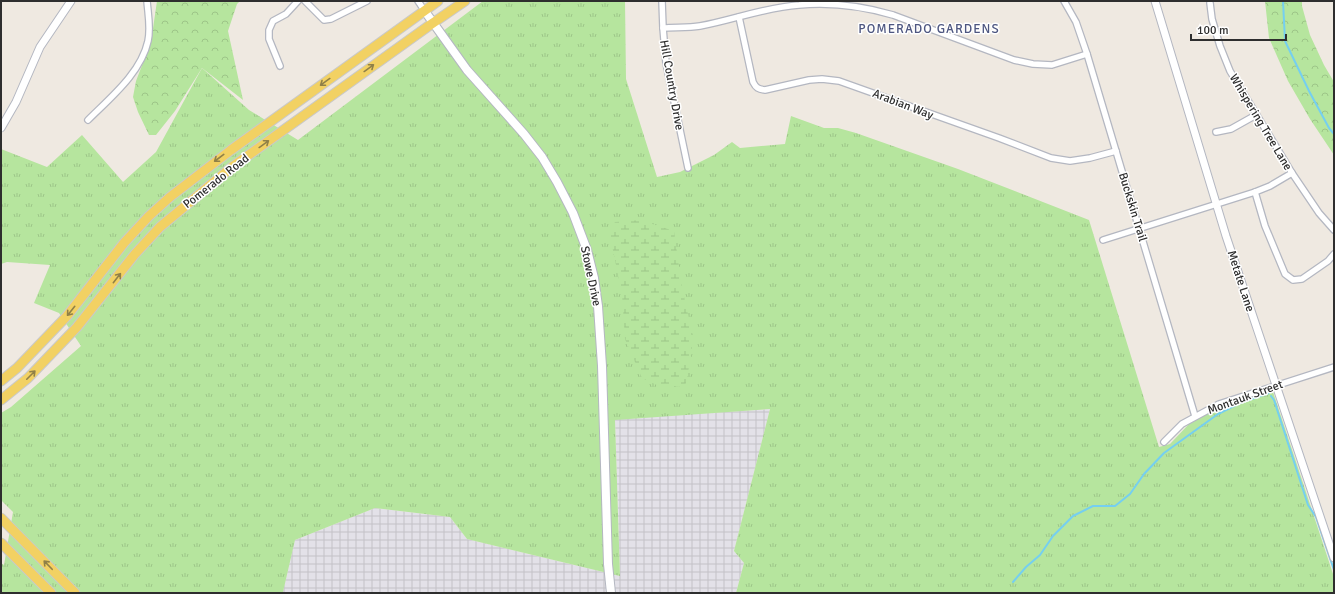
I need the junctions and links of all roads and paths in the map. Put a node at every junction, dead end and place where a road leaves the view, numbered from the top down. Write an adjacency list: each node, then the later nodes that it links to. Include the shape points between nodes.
1 (71, 1): 21 (street, via 40,47 16,102)
2 (147, 1): 20 (street, via 149,28 144,53 124,83)
3 (298, 1): 18 (street, via 286,14 272,21 269,30 269,39)
4 (305, 1): 5 (street, via 324,20)
5 (367, 1)
6 (418, 1): 13 (street)
7 (438, 1): 13 (main road, Pomerado Road)
8 (465, 1): 15 (main road, Pomerado Road)
9 (662, 1): 16 (street, Hill Country Drive)
10 (1064, 1): 17 (street, Buckskin Trail, via 1076,22)
11 (1155, 1): 27 (street, Metate Lane)
12 (1210, 3): 19 (street, Whispering Tree Lane, via 1212,19 1230,71)
13 (424, 10): 15 (main road, Stowe Drive); 33 (main road, Pomerado Road, one-way to 33, via 230,150 149,216 124,243 67,316)
14 (739, 17): 16 (street, via 698,26); 17 (street, via 799,4 846,5 893,15 1014,60 1033,64 1052,65); 23 (street, Arabian Way, via 753,82 759,89 765,90 809,80 839,81 1051,158 1070,162)
15 (433, 23): 35 (main road, Pomerado Road, one-way to 15, via 28,378 78,327 160,226 232,167); 43 (main road, Stowe Drive, via 467,70 542,157 573,213 587,250 598,306)
16 (663, 28): 24 (street, Hill Country Drive, via 666,63)
17 (1086, 54): 23 (street, Buckskin Trail)
18 (280, 66)
19 (1256, 115): 22 (street, via 1231,129); 25 (street, Whispering Tree Lane)
20 (88, 120)
21 (1, 128)
22 (1216, 132)
23 (1116, 151): 28 (street, Buckskin Trail)
24 (688, 168)
25 (1292, 173): 26 (street); 29 (street, Whispering Tree Lane)
26 (1255, 192): 27 (street); 31 (street, via 1265,226 1285,274 1293,280 1302,280)
27 (1216, 205): 28 (street); 34 (street, Metate Lane)
28 (1139, 229): 30 (street); 36 (street, Buckskin Trail)
29 (1334, 230)
30 (1103, 240)
31 (1334, 254)
32 (1334, 367): 34 (street, Montauk Street)
33 (1, 381)
34 (1276, 385): 36 (street, Montauk Street, via 1219,404); 40 (street, Metate Lane)
35 (1, 400)
36 (1195, 416): 37 (street, Montauk Street, via 1182,424)
37 (1164, 442)
38 (1, 518): 42 (main road, one-way to 38)
39 (1, 543): 41 (main road)
40 (1334, 558)
41 (51, 593)
42 (75, 593)
43 (611, 593)

